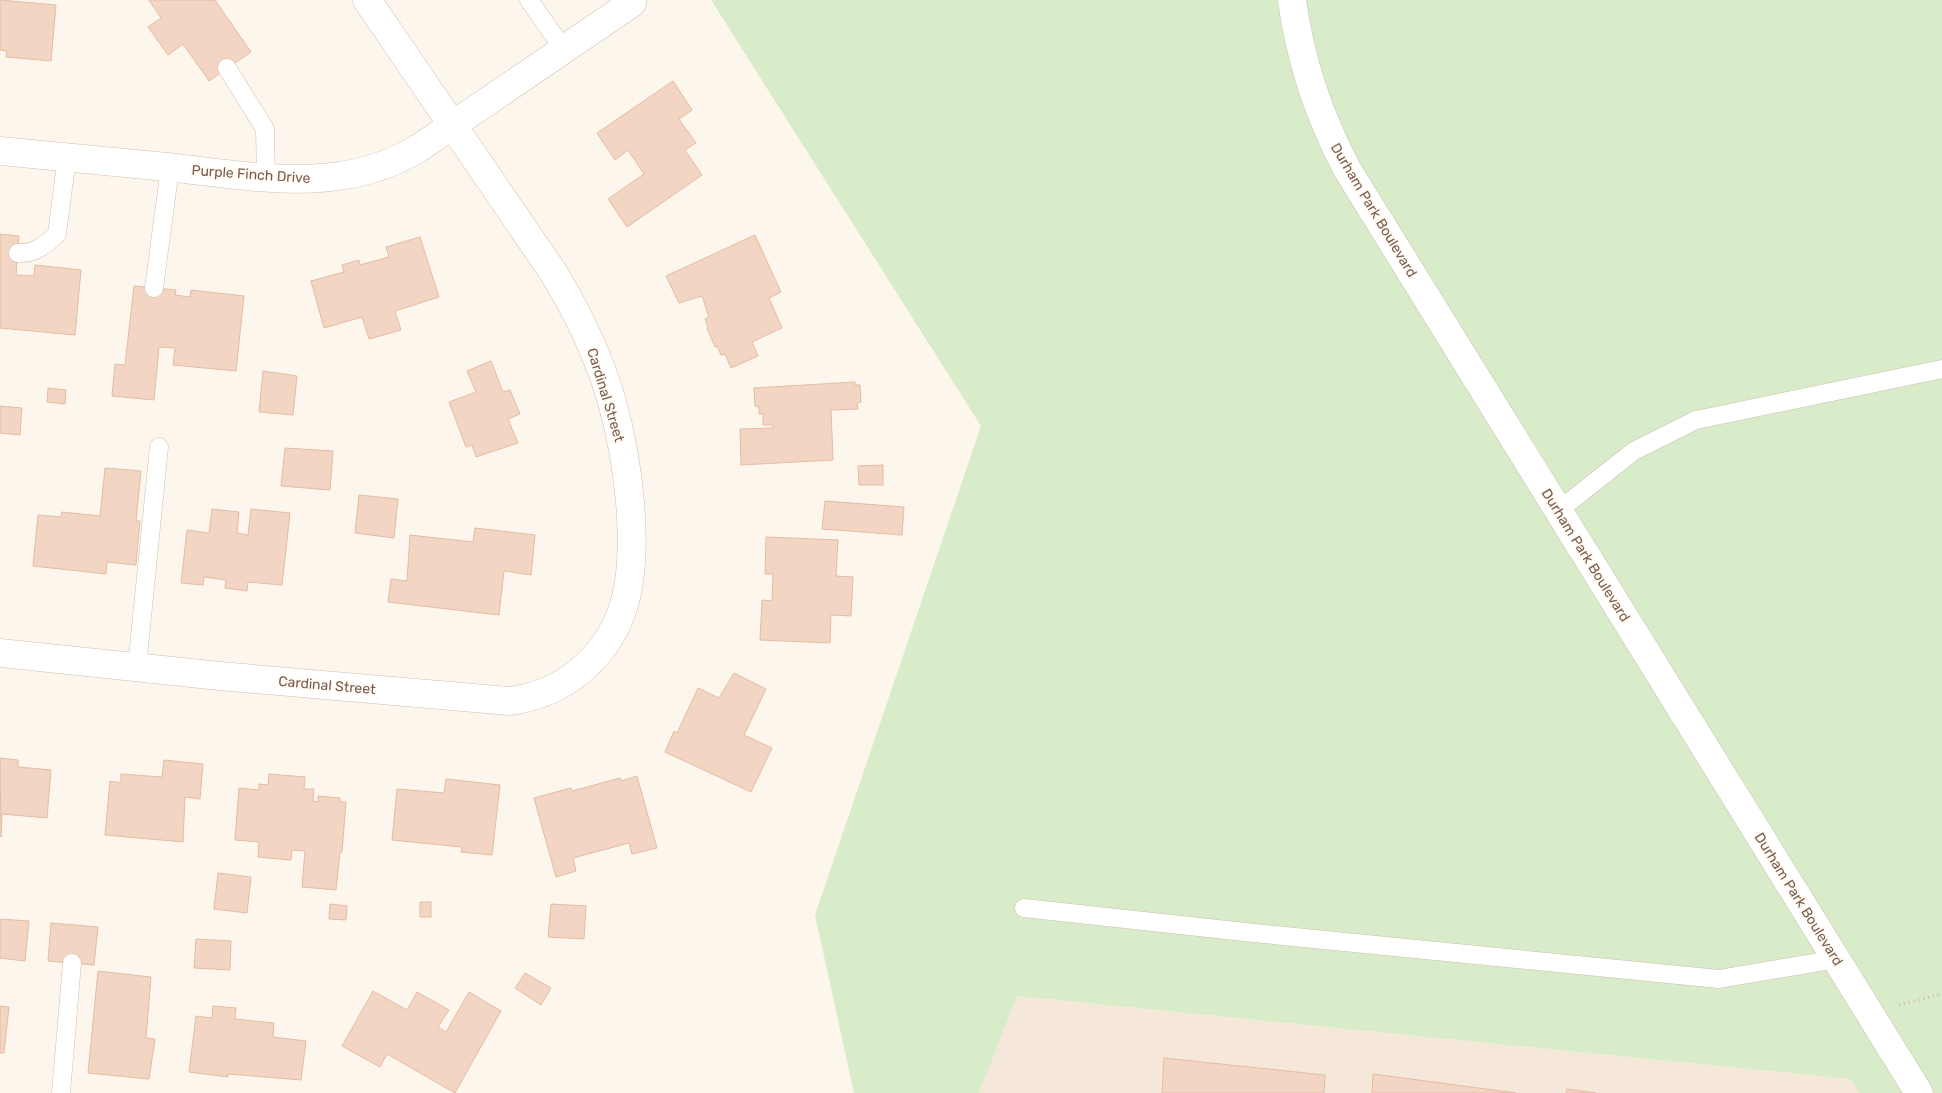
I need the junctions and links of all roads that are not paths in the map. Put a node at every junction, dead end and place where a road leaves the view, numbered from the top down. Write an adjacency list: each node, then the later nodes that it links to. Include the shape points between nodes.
1 (367, 0): 7 (street, Cardinal Street)
2 (529, 0): 5 (lane)
3 (1292, 0): 16 (street, Durham Park Boulevard, via 1310,82 1346,169)
4 (632, 3): 5 (street, Purple Finch Drive)
5 (564, 50): 7 (street, Purple Finch Drive)
6 (228, 68): 11 (lane, via 265,129)
7 (453, 126): 11 (street, Purple Finch Drive, via 407,156 367,172 340,177); 18 (street, Cardinal Street, via 530,237 574,308 612,401 623,450 631,522 628,583 623,609 612,632 597,654 569,680 547,692 509,701)
8 (0, 151): 9 (street, Purple Finch Drive)
9 (67, 158): 10 (street, Purple Finch Drive); 12 (lane, via 57,234 42,248 26,254)
10 (170, 168): 11 (street, Purple Finch Drive); 13 (lane)
11 (266, 177)
12 (18, 253)
13 (154, 288)
14 (1942, 369): 16 (lane, via 1696,420 1634,451)
15 (160, 447): 18 (lane)
16 (1559, 510): 20 (street, Durham Park Boulevard)
17 (0, 653): 18 (street, Cardinal Street)
18 (138, 667)
19 (1024, 908): 20 (lane, via 1719,978)
20 (1836, 960): 23 (street, Durham Park Boulevard)
21 (72, 963): 22 (lane)
22 (61, 1093)
23 (1919, 1093)

